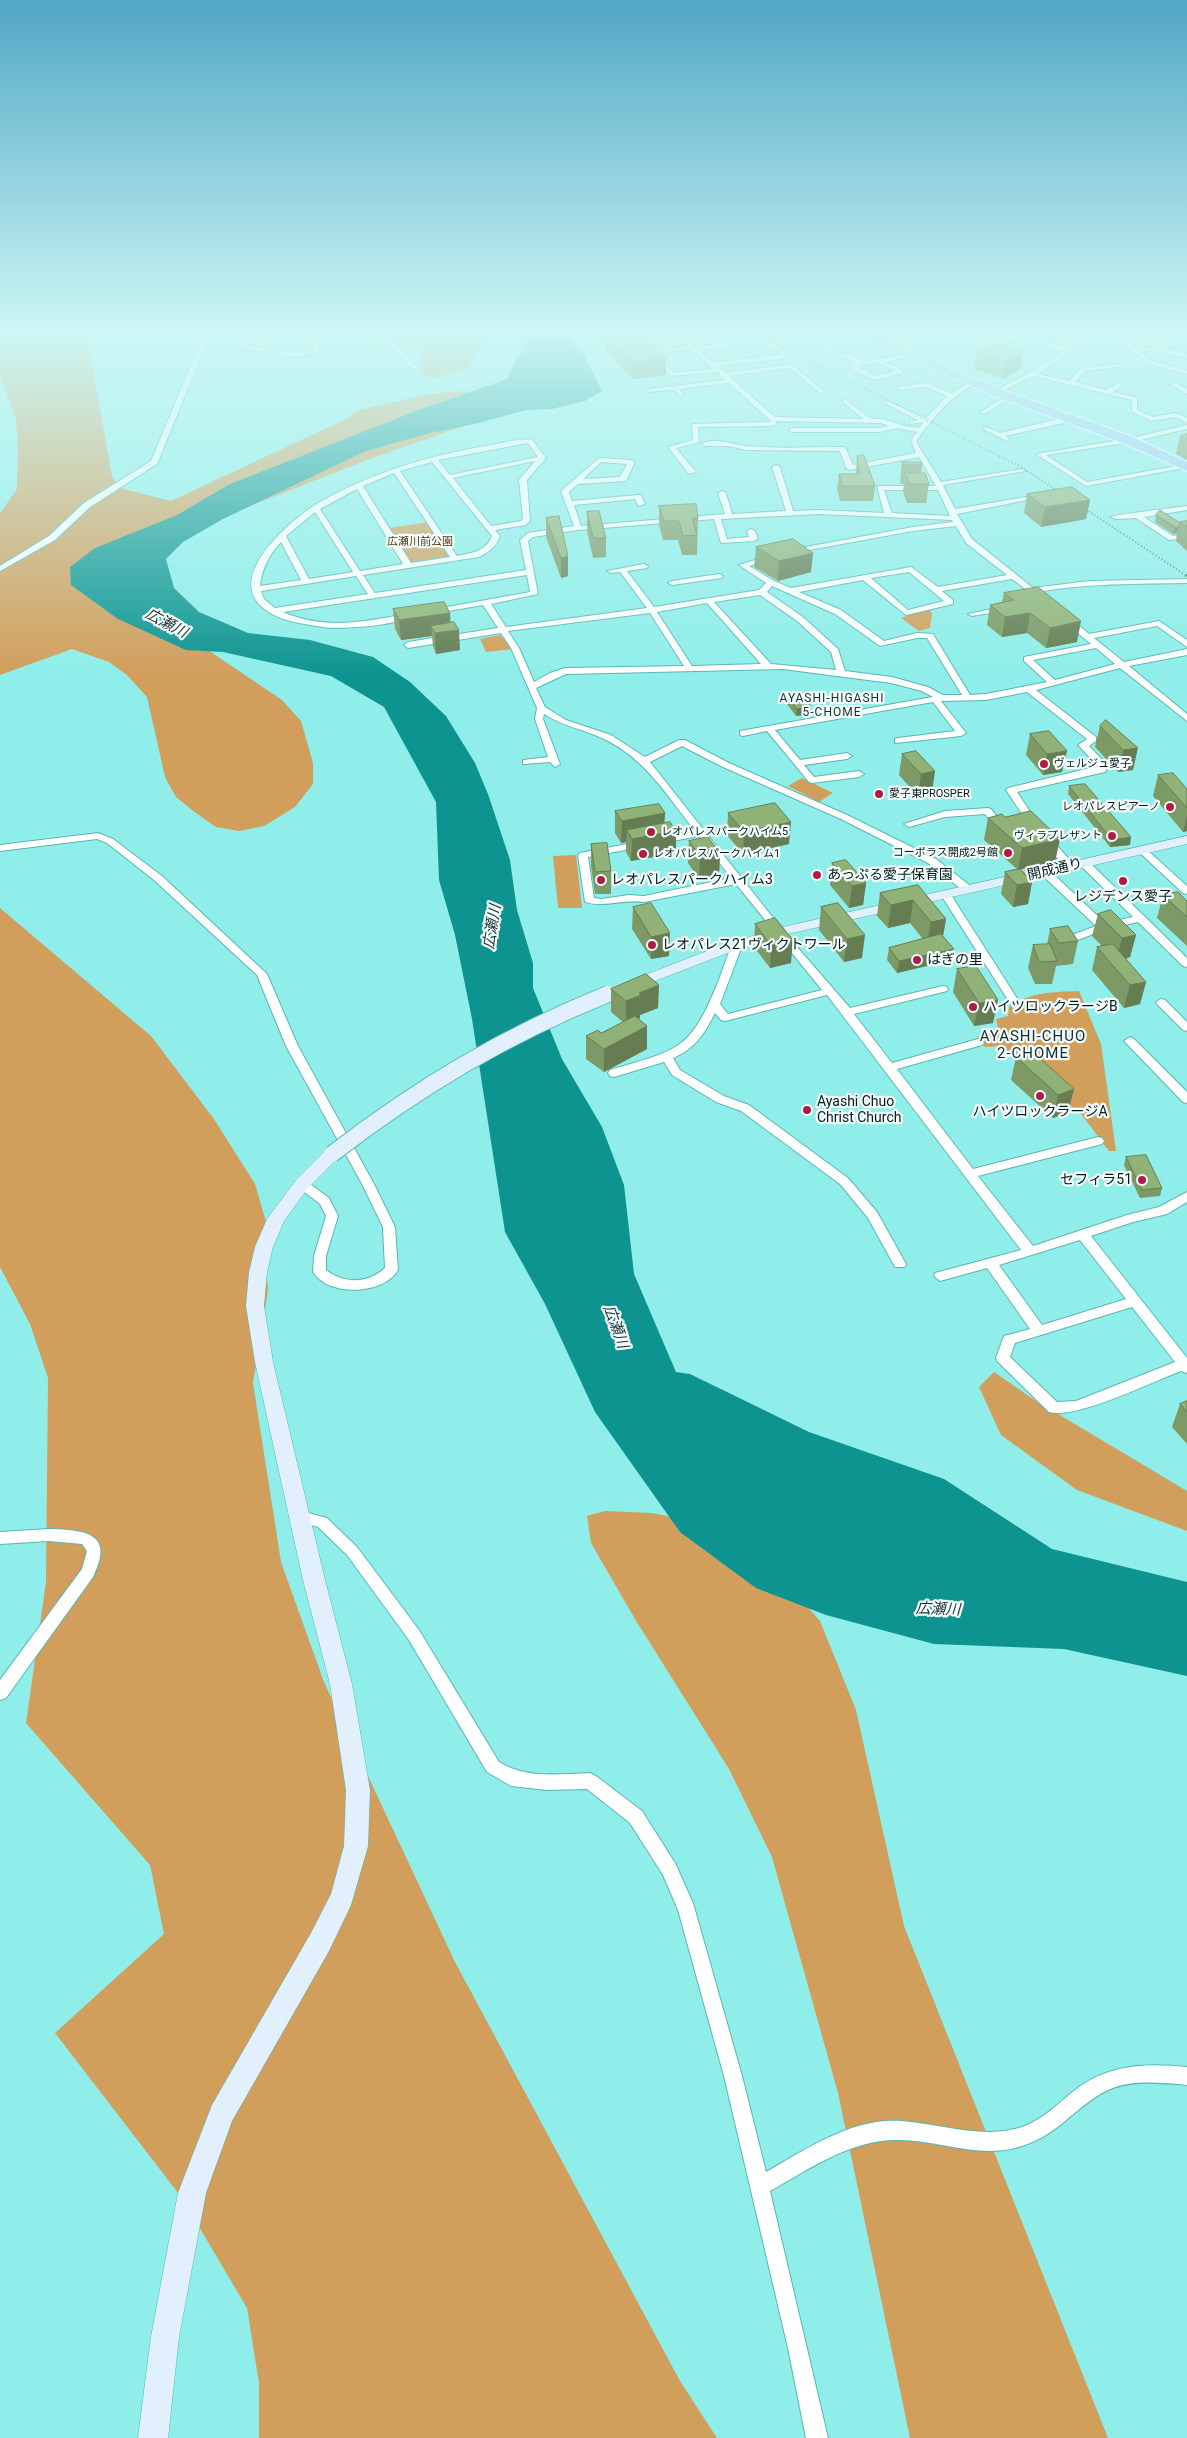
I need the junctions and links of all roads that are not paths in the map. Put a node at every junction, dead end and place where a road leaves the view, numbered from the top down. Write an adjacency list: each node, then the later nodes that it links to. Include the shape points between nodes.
1 (160, 448): 48 (street, via 154,462 87,505 46,542)
2 (485, 448): 13 (street)
3 (535, 448): 12 (street)
4 (673, 448): 18 (street)
5 (711, 448): 10 (street)
6 (745, 448): 11 (street, via 843,450 850,468)
7 (917, 448): 11 (street)
8 (1079, 448): 14 (street, via 1040,454 1086,484)
9 (1145, 448): 14 (highway)
10 (714, 450)
11 (921, 454): 25 (street)
12 (542, 458): 20 (street); 40 (street, via 523,480 527,519 523,523)
13 (434, 460): 16 (street); 20 (street)
14 (1185, 466)
15 (776, 467): 33 (street)
16 (396, 471): 24 (street); 45 (street)
17 (1022, 471): 19 (street)
18 (692, 472)
19 (1008, 473): 21 (street); 23 (street)
20 (448, 477): 40 (street)
21 (971, 479): 25 (street); 26 (street)
22 (576, 482): 22 (street, via 623,479 631,462 598,460); 29 (street, via 565,491)
23 (1020, 482)
24 (359, 486): 31 (street); 46 (street)
25 (940, 486): 34 (street, via 880,488); 39 (street)
26 (984, 488)
27 (722, 493): 35 (street)
28 (1038, 497): 39 (street)
29 (570, 503): 30 (street, via 638,497); 41 (street)
30 (641, 504)
31 (316, 508): 43 (street); 52 (street)
32 (1187, 508): 36 (street)
33 (790, 513): 34 (street); 35 (street)
34 (889, 515): 39 (street)
35 (730, 516): 37 (street)
36 (1137, 516): 38 (street); 44 (street, via 1172,538)
37 (717, 517): 41 (street); 42 (street, via 724,542 754,539)
38 (1115, 517)
39 (955, 518): 54 (street, via 969,542); 57 (street, via 743,565)
40 (490, 528): 45 (street, via 496,536 488,549)
41 (578, 528): 51 (street, via 532,535 524,540)
42 (751, 531)
43 (282, 536): 55 (street); 60 (street, via 261,566)
44 (1187, 536)
45 (455, 559): 46 (street)
46 (408, 565): 52 (street)
47 (644, 566): 49 (street)
48 (0, 569)
49 (622, 570): 50 (street); 71 (street)
50 (611, 571)
51 (531, 572): 65 (street); 67 (street, via 534,594)
52 (357, 573): 55 (street); 65 (street)
53 (865, 577): 61 (street, via 911,569); 61 (street, via 906,613 950,602); 62 (street)
54 (1012, 577): 61 (street); 63 (street)
55 (306, 581): 60 (street)
56 (1184, 581): 63 (street, via 1092,582)
57 (771, 583): 62 (street); 64 (street)
58 (672, 584): 59 (street)
59 (719, 585): 64 (street); 66 (street)
60 (256, 588): 70 (street, via 260,600)
61 (936, 590)
62 (790, 591): 88 (street, via 838,612 884,644 916,635 930,636)
63 (1030, 591): 68 (street)
64 (762, 592): 83 (street, via 835,650)
65 (372, 595): 70 (street)
66 (709, 601): 71 (street); 81 (street)
67 (486, 603): 70 (street, via 342,626 308,622); 74 (street)
68 (1043, 604)
69 (1017, 606): 72 (street)
70 (274, 611)
71 (650, 611): 74 (street); 82 (street, via 676,642)
72 (972, 614)
73 (1063, 616): 75 (street)
74 (505, 630): 77 (street); 85 (street)
75 (1088, 636): 76 (street, via 1159,623); 78 (street)
76 (1187, 644)
77 (408, 645)
78 (1098, 645): 80 (street); 84 (street, via 1027,659)
79 (1187, 652): 80 (street)
80 (1121, 665): 84 (street); 90 (street)
81 (768, 666): 82 (street); 83 (street)
82 (689, 667): 85 (street, via 565,671)
83 (841, 673): 87 (street, via 892,680 925,689)
84 (1052, 681): 86 (street)
85 (531, 687): 89 (street)
86 (1029, 689): 88 (street, via 986,698); 100 (street, via 1093,740 1083,744 1103,766 1102,770 1011,790)
87 (938, 698): 88 (street); 91 (street); 93 (street, via 961,733)
88 (968, 698)
89 (541, 708): 95 (street, via 539,719 554,762); 96 (street, via 563,722 608,737)
90 (1187, 718)
91 (769, 728): 92 (street); 97 (street)
92 (743, 733)
93 (898, 741)
94 (847, 756): 97 (street)
95 (526, 761)
96 (645, 762): 101 (street); 108 (street, via 682,742 932,861)
97 (798, 763): 98 (street, via 812,780)
98 (859, 774)
99 (909, 824): 100 (street, via 945,814 988,811 1004,830)
100 (1036, 828): 105 (street)
101 (701, 834): 107 (street); 107 (street, via 583,855 589,900 598,903 632,896 644,899)
102 (1187, 840): 104 (street, 開成通り)
103 (0, 848): 132 (street, via 98,836 110,841 158,878 262,974 292,1046 389,1227 392,1270 384,1280 348,1286 329,1281 319,1272 320,1256 332,1216 325,1201)
104 (1142, 850): 105 (street, 開成通り); 109 (street)
105 (1077, 864): 106 (street, 開成通り); 111 (street)
106 (1045, 872): 108 (street, 開成通り); 112 (street)
107 (738, 880): 113 (street)
108 (969, 890): 110 (street, 開成通り)
109 (1187, 891)
110 (946, 895): 113 (street, 開成通り); 119 (street)
111 (1140, 918): 112 (street); 116 (street)
112 (1102, 927): 115 (street)
113 (779, 932): 114 (street, 開成通り); 118 (street)
114 (737, 946): 121 (street); 132 (street, 開成通り, bridge, via 552,1015 476,1054 409,1095 332,1154)
115 (1046, 948)
116 (1187, 964)
117 (943, 989): 122 (street)
118 (831, 991): 121 (street, via 725,1018); 122 (street)
119 (1013, 1000)
120 (1161, 1002): 123 (street)
121 (713, 1004): 126 (street, via 698,1034 686,1046)
122 (848, 1012): 127 (street)
123 (1187, 1028)
124 (1130, 1041): 129 (street)
125 (978, 1043): 127 (street)
126 (666, 1055): 128 (street); 137 (street, via 676,1072 720,1099 745,1108 844,1181 873,1215)
127 (888, 1068): 131 (street)
128 (614, 1073)
129 (1187, 1100)
130 (1098, 1141): 131 (street)
131 (969, 1174): 135 (street)
132 (302, 1184): 142 (street, 開成通り, via 276,1219 264,1247 255,1306 264,1362)
133 (1187, 1196): 134 (street, via 1163,1211)
134 (1083, 1234): 135 (street); 139 (street)
135 (1030, 1252): 136 (street)
136 (990, 1262): 138 (street); 140 (street)
137 (900, 1264)
138 (940, 1276)
139 (1135, 1301): 140 (street); 141 (street)
140 (1038, 1330): 141 (street, via 1009,1340 1003,1358 1054,1408 1077,1406)
141 (1186, 1366)
142 (301, 1517): 146 (street, via 322,1522 358,1558 414,1635 493,1766 511,1778 547,1782 590,1781 636,1817 654,1842 687,1909 733,2076); 147 (street, 開成通り, via 346,1713 358,1790 356,1846 342,1897 320,1942 221,2114 192,2193 165,2337)
143 (0, 1538): 144 (street, via 86,1538 92,1543 95,1556 88,1573)
144 (0, 1693)
145 (1187, 2076): 146 (street, via 1158,2073 1107,2081 1092,2089 1041,2130 1013,2139 965,2141 899,2129 874,2131 845,2140)
146 (759, 2188): 148 (street)
147 (153, 2438)
148 (817, 2438)

